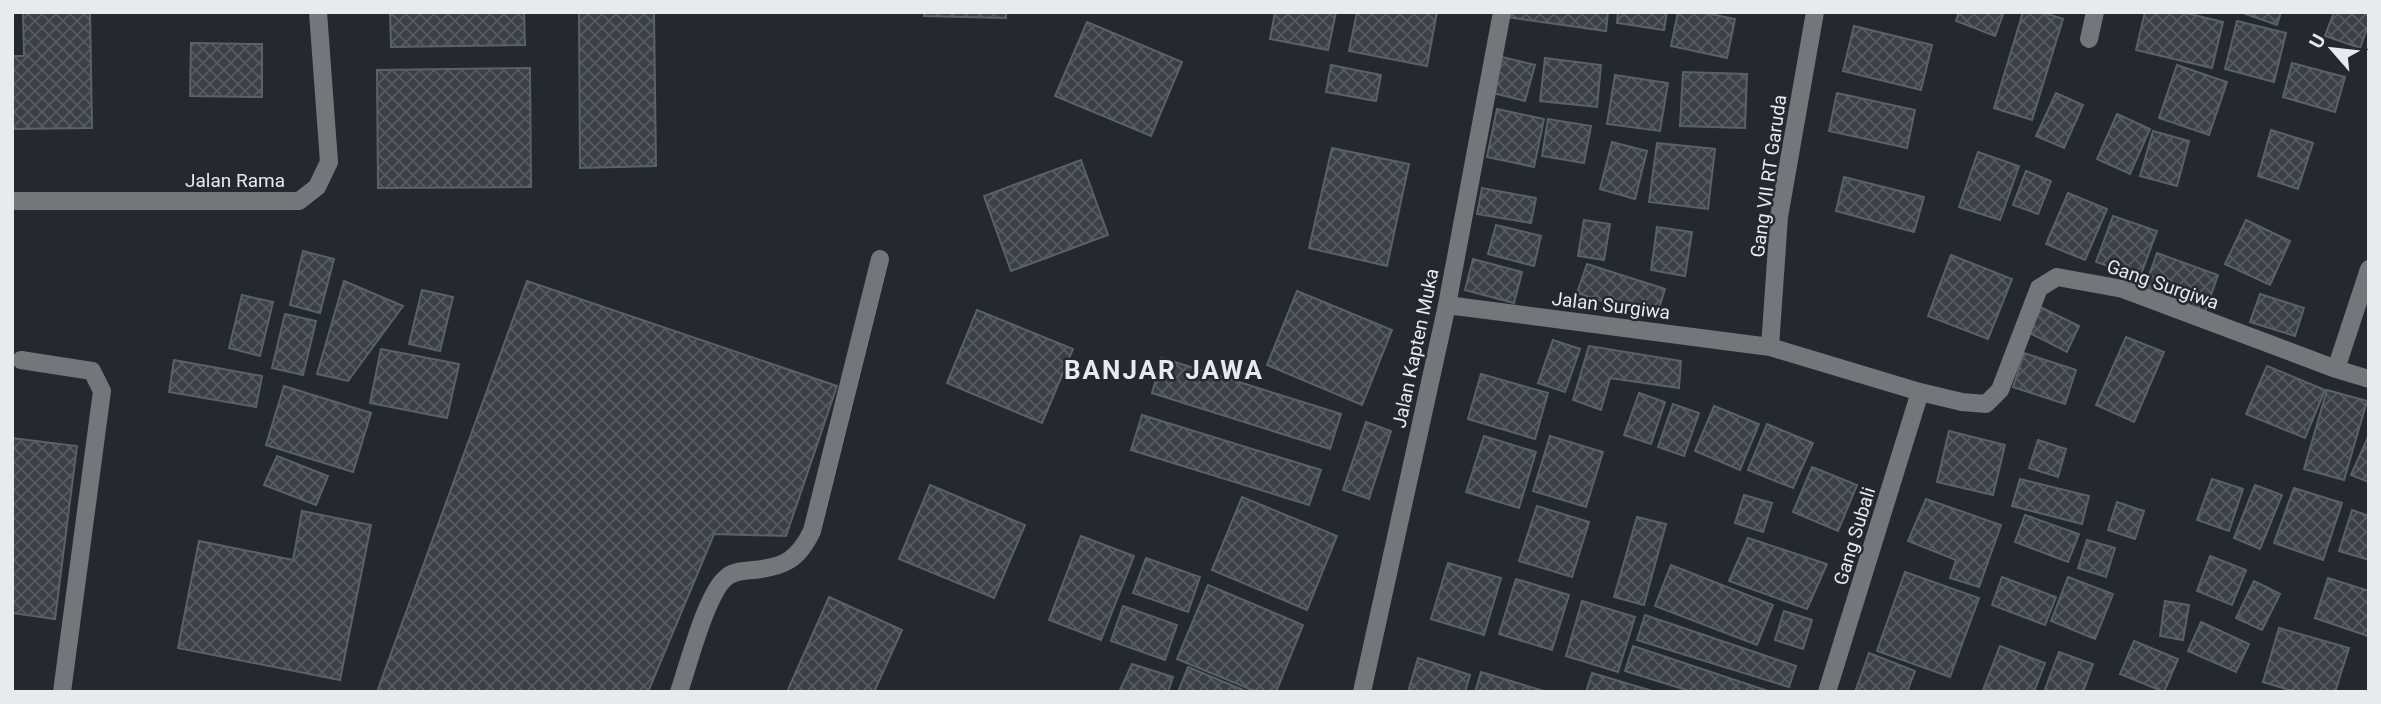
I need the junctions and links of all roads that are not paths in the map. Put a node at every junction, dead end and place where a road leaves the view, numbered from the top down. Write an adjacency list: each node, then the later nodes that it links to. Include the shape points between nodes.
1 (318, 12): 6 (street, Jalan Rama, via 329,162 317,187 299,201)
2 (1502, 12): 9 (street, Jalan Kapten Muka)
3 (1815, 12): 10 (street, Gang VII RT Garuda, via 1779,218)
4 (2095, 12): 5 (street)
5 (2089, 38)
6 (12, 201)
7 (880, 259): 16 (street, via 812,531 791,560 736,572 722,581)
8 (2369, 269): 12 (street)
9 (1447, 305): 10 (street, Jalan Surgiwa); 17 (street, Jalan Kapten Muka)
10 (1770, 346): 14 (street, Gang Surgiwa)
11 (21, 360): 15 (street, via 92,371 102,391)
12 (2336, 369): 13 (street, Gang Surgiwa); 14 (street, Gang Surgiwa, via 2123,289 2057,277 2039,288 2000,390 1986,404)
13 (2369, 379)
14 (1920, 392): 18 (street, Gang Subali)
15 (62, 692)
16 (679, 692)
17 (1362, 692)
18 (1827, 692)

